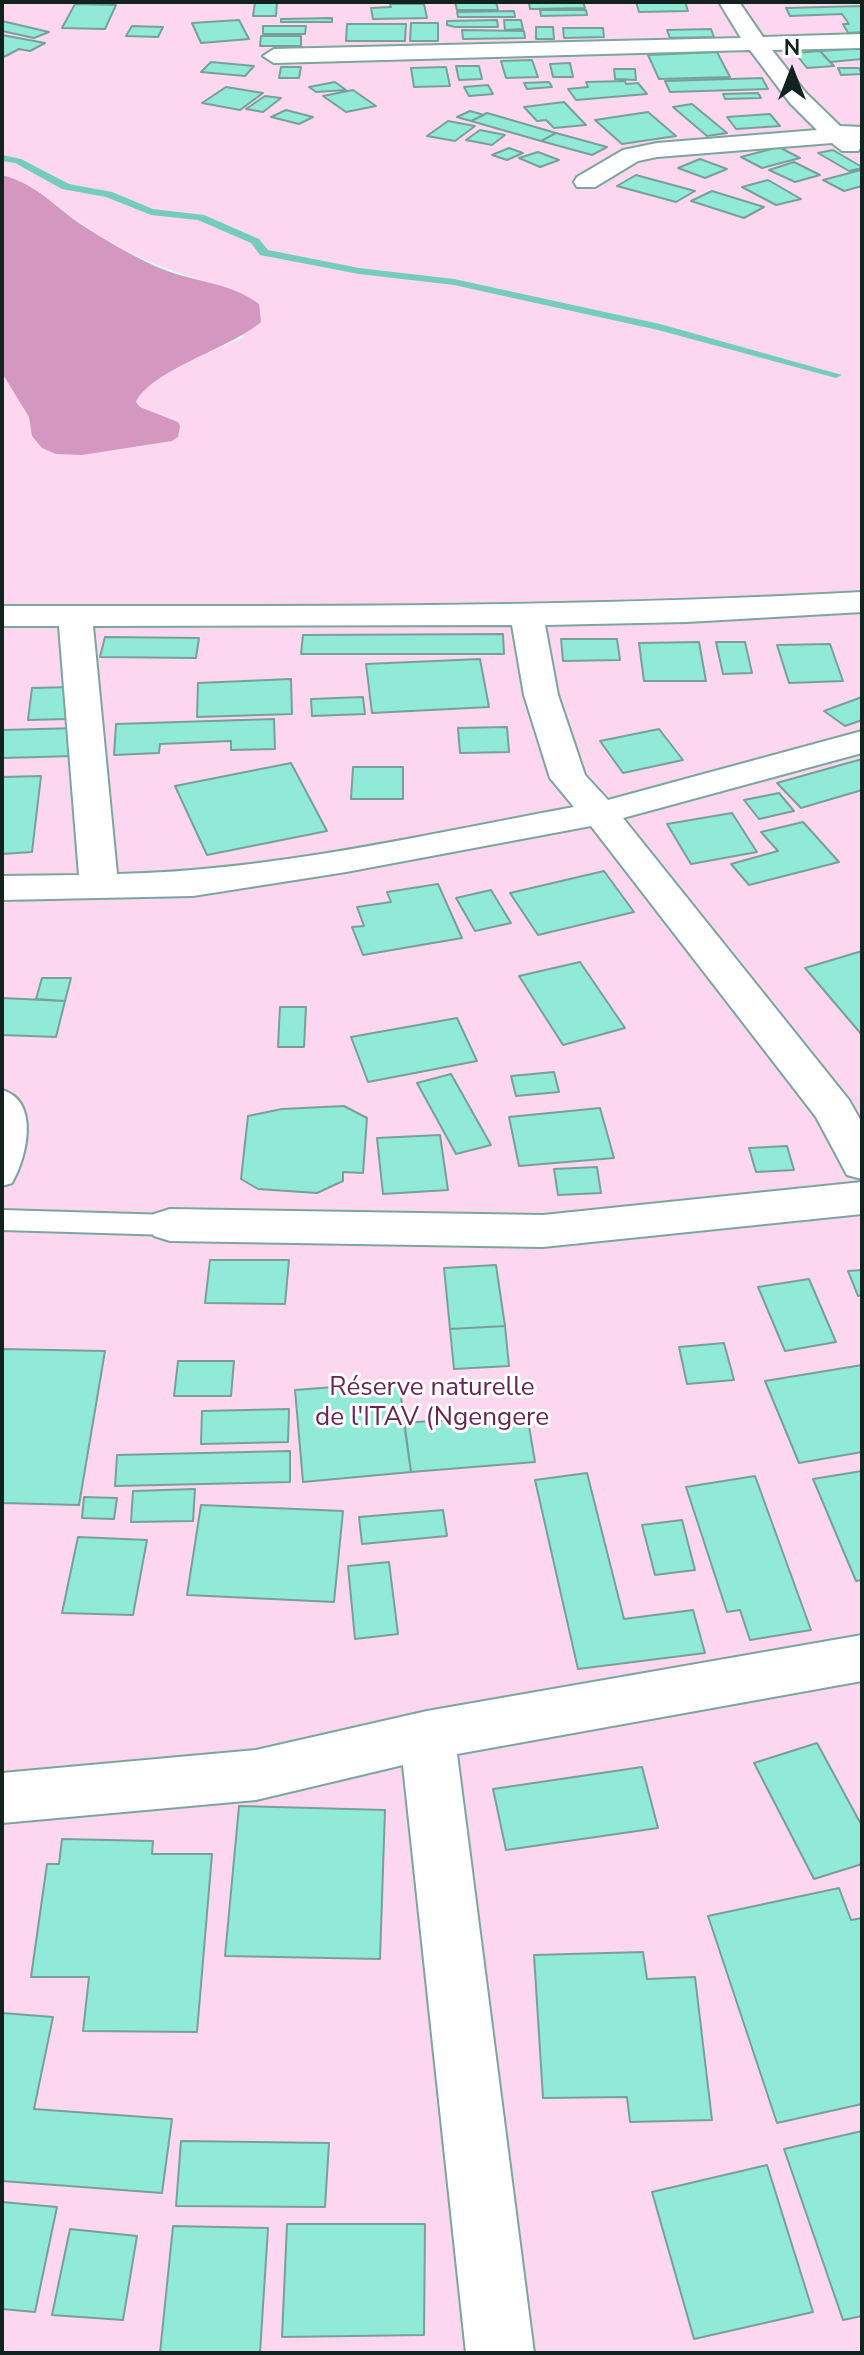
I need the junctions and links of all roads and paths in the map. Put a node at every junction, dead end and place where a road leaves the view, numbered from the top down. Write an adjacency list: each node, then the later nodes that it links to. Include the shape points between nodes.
1 (729, 2): 3 (street)
2 (862, 41): 3 (street)
3 (757, 46): 4 (street); 6 (street)
4 (274, 56)
5 (862, 134): 6 (street)
6 (836, 136): 7 (street); 8 (street, via 657,150 631,155)
7 (862, 155)
8 (586, 182)
9 (862, 602): 11 (street)
10 (75, 615): 11 (street); 12 (street); 16 (street)
11 (527, 615): 14 (street, via 541,695 568,778)
12 (2, 616)
13 (862, 742): 14 (street)
14 (600, 813): 16 (street, via 193,884); 18 (street, via 834,1110)
15 (2, 888): 16 (street)
16 (99, 888)
17 (2, 1099): 19 (lane, via 13,1112 12,1143)
18 (862, 1164)
19 (2, 1176)
20 (862, 1198): 22 (street, via 543,1231)
21 (2, 1220): 22 (lane)
22 (170, 1225)
23 (861, 1661): 24 (street)
24 (427, 1735): 25 (street, via 256,1775); 26 (street)
25 (2, 1798)
26 (500, 2353)

